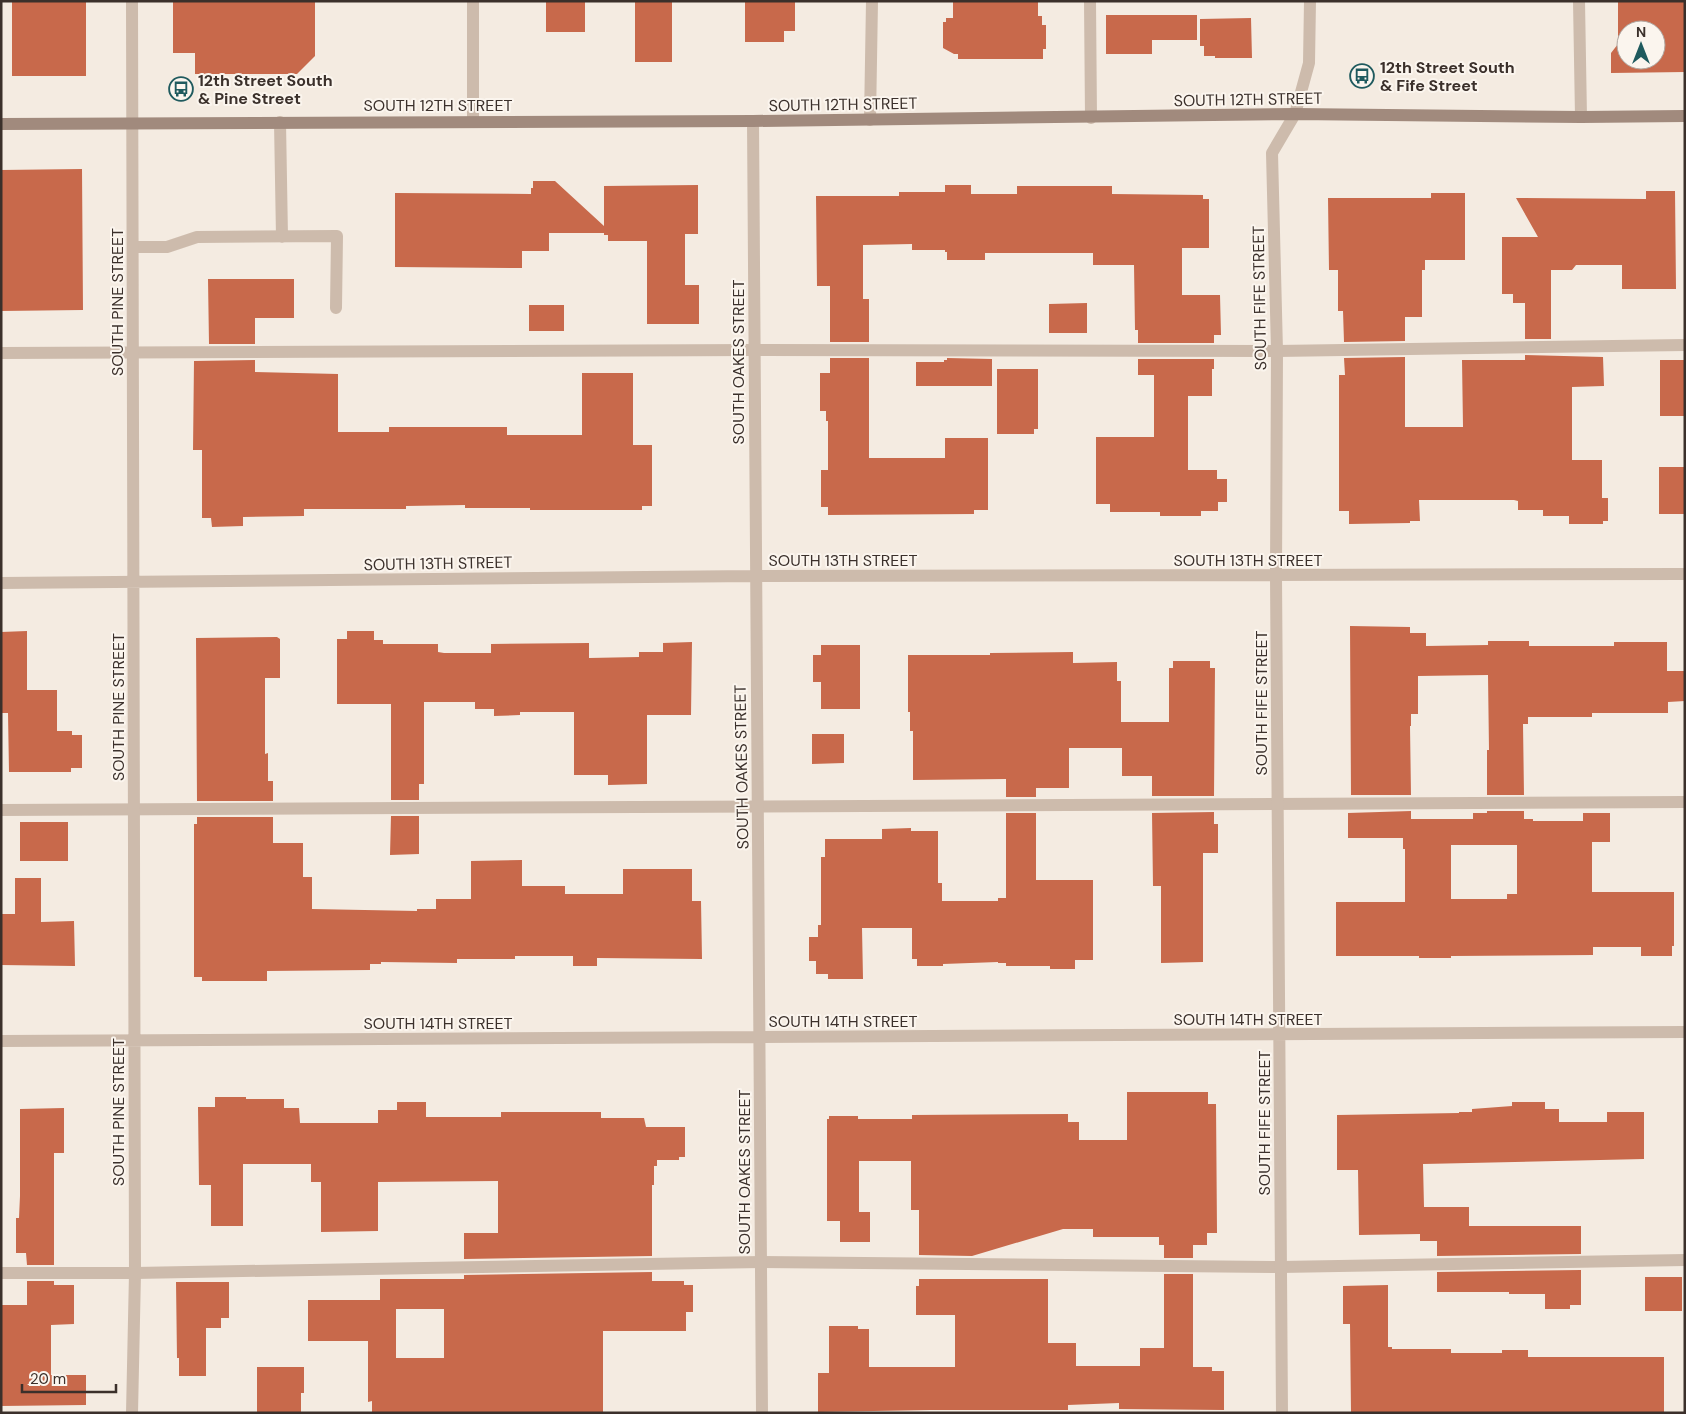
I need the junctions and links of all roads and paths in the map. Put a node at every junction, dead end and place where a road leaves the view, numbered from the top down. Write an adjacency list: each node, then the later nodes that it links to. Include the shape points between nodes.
1 (132, 1): 15 (street, SOUTH PINE STREET)
2 (473, 1): 12 (street)
3 (872, 1): 11 (street)
4 (1090, 1): 9 (street)
5 (1310, 1): 7 (street, SOUTH FIFE STREET, via 1309,64)
6 (1580, 1): 10 (street)
7 (1295, 114): 9 (main road, SOUTH 12TH STREET); 10 (main road, SOUTH 12TH STREET); 22 (street, SOUTH FIFE STREET, via 1272,153)
8 (1685, 116): 10 (main road, SOUTH 12TH STREET)
9 (1091, 118): 11 (main road, SOUTH 12TH STREET)
10 (1581, 118)
11 (870, 120): 13 (main road, SOUTH 12TH STREET)
12 (473, 121): 13 (main road, SOUTH 12TH STREET); 14 (main road, SOUTH 12TH STREET)
13 (753, 121): 21 (street, SOUTH OAKES STREET)
14 (280, 122): 15 (main road, SOUTH 12TH STREET); 17 (street)
15 (133, 123): 16 (main road, SOUTH 12TH STREET); 18 (street, SOUTH PINE STREET)
16 (1, 124)
17 (282, 237): 18 (street, via 197,237 166,247); 19 (street, via 337,236)
18 (133, 247): 24 (street, SOUTH PINE STREET)
19 (336, 308)
20 (1685, 345): 22 (street)
21 (754, 350): 22 (street); 24 (street); 26 (street, SOUTH OAKES STREET)
22 (1277, 350): 27 (street, SOUTH FIFE STREET)
23 (1, 353): 24 (street)
24 (133, 353): 29 (street, SOUTH PINE STREET)
25 (1685, 574): 27 (street, SOUTH 13TH STREET)
26 (755, 576): 27 (street, SOUTH 13TH STREET); 29 (street, SOUTH 13TH STREET); 32 (street, SOUTH OAKES STREET)
27 (1276, 576): 31 (street, SOUTH FIFE STREET)
28 (1, 583): 29 (street, SOUTH 13TH STREET)
29 (134, 583): 34 (street, SOUTH PINE STREET)
30 (1685, 802): 31 (street)
31 (1278, 804): 32 (street); 36 (street, SOUTH FIFE STREET)
32 (758, 806): 34 (street); 37 (street, SOUTH OAKES STREET)
33 (1, 810): 34 (street)
34 (134, 810): 38 (street, SOUTH PINE STREET)
35 (1685, 1032): 36 (street, SOUTH 14TH STREET)
36 (1280, 1035): 37 (street, SOUTH 14TH STREET); 42 (street, SOUTH FIFE STREET)
37 (760, 1038): 38 (street, SOUTH 14TH STREET); 41 (street, SOUTH OAKES STREET)
38 (134, 1040): 39 (street, SOUTH 14TH STREET); 44 (street, SOUTH PINE STREET)
39 (1, 1041)
40 (1685, 1260): 42 (street)
41 (761, 1262): 42 (street); 44 (street); 46 (street, SOUTH OAKES STREET)
42 (1281, 1267): 47 (street, SOUTH FIFE STREET)
43 (1, 1273): 44 (street)
44 (135, 1273): 45 (street, SOUTH PINE STREET)
45 (132, 1413)
46 (762, 1413)
47 (1282, 1413)

